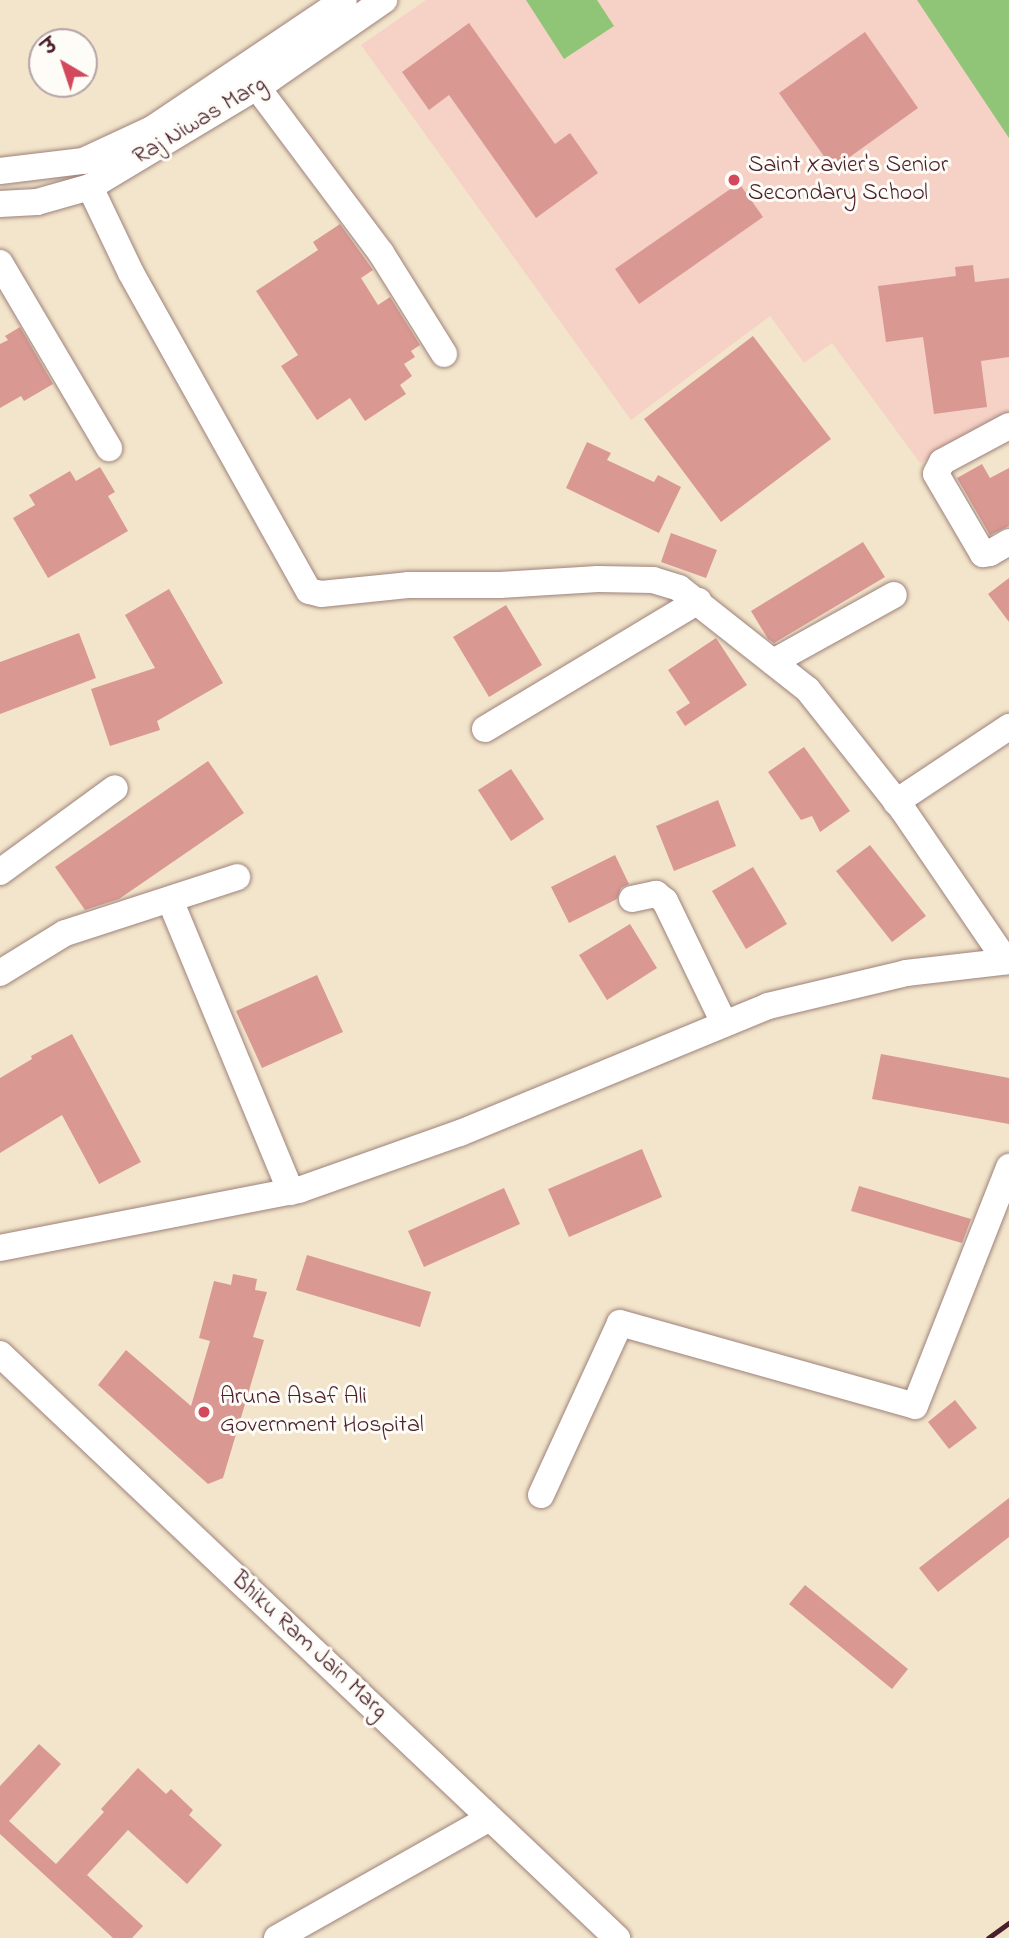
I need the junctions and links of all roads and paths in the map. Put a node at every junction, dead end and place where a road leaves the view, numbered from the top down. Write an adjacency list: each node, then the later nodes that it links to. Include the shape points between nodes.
1 (344, 0): 3 (street, Raj Niwas Marg)
2 (384, 0): 3 (street, Raj Niwas Marg)
3 (249, 78): 4 (street, Raj Niwas Marg, via 83,161); 5 (street, Raj Niwas Marg); 8 (street, via 381,253)
4 (0, 171)
5 (90, 187): 6 (street, Raj Niwas Marg, via 37,202); 13 (street, via 131,273 309,591 653,580 679,588)
6 (0, 204)
7 (0, 263): 10 (street)
8 (444, 354)
9 (1009, 426): 11 (street, via 942,462 936,474 979,550 990,553)
10 (109, 448)
11 (1009, 542)
12 (894, 595): 14 (street)
13 (698, 601): 14 (street); 16 (street)
14 (773, 662): 18 (street, via 808,690)
15 (1009, 727): 18 (street)
16 (485, 729)
17 (115, 789): 19 (street)
18 (896, 802): 23 (street)
19 (0, 872)
20 (237, 877): 24 (street, via 65,933)
21 (632, 899): 25 (street, via 656,894 665,901)
22 (175, 912): 27 (street)
23 (1007, 961): 25 (street, via 906,973 768,1006)
24 (0, 973)
25 (724, 1023): 27 (street, via 460,1133)
26 (1009, 1167): 30 (street, via 915,1406 620,1323)
27 (291, 1192): 28 (street)
28 (0, 1248)
29 (0, 1354): 31 (street, Bhiku Ram Jain Marg)
30 (541, 1495)
31 (491, 1818): 32 (street); 33 (street, Bhiku Ram Jain Marg)
32 (276, 1938)
33 (617, 1938)

